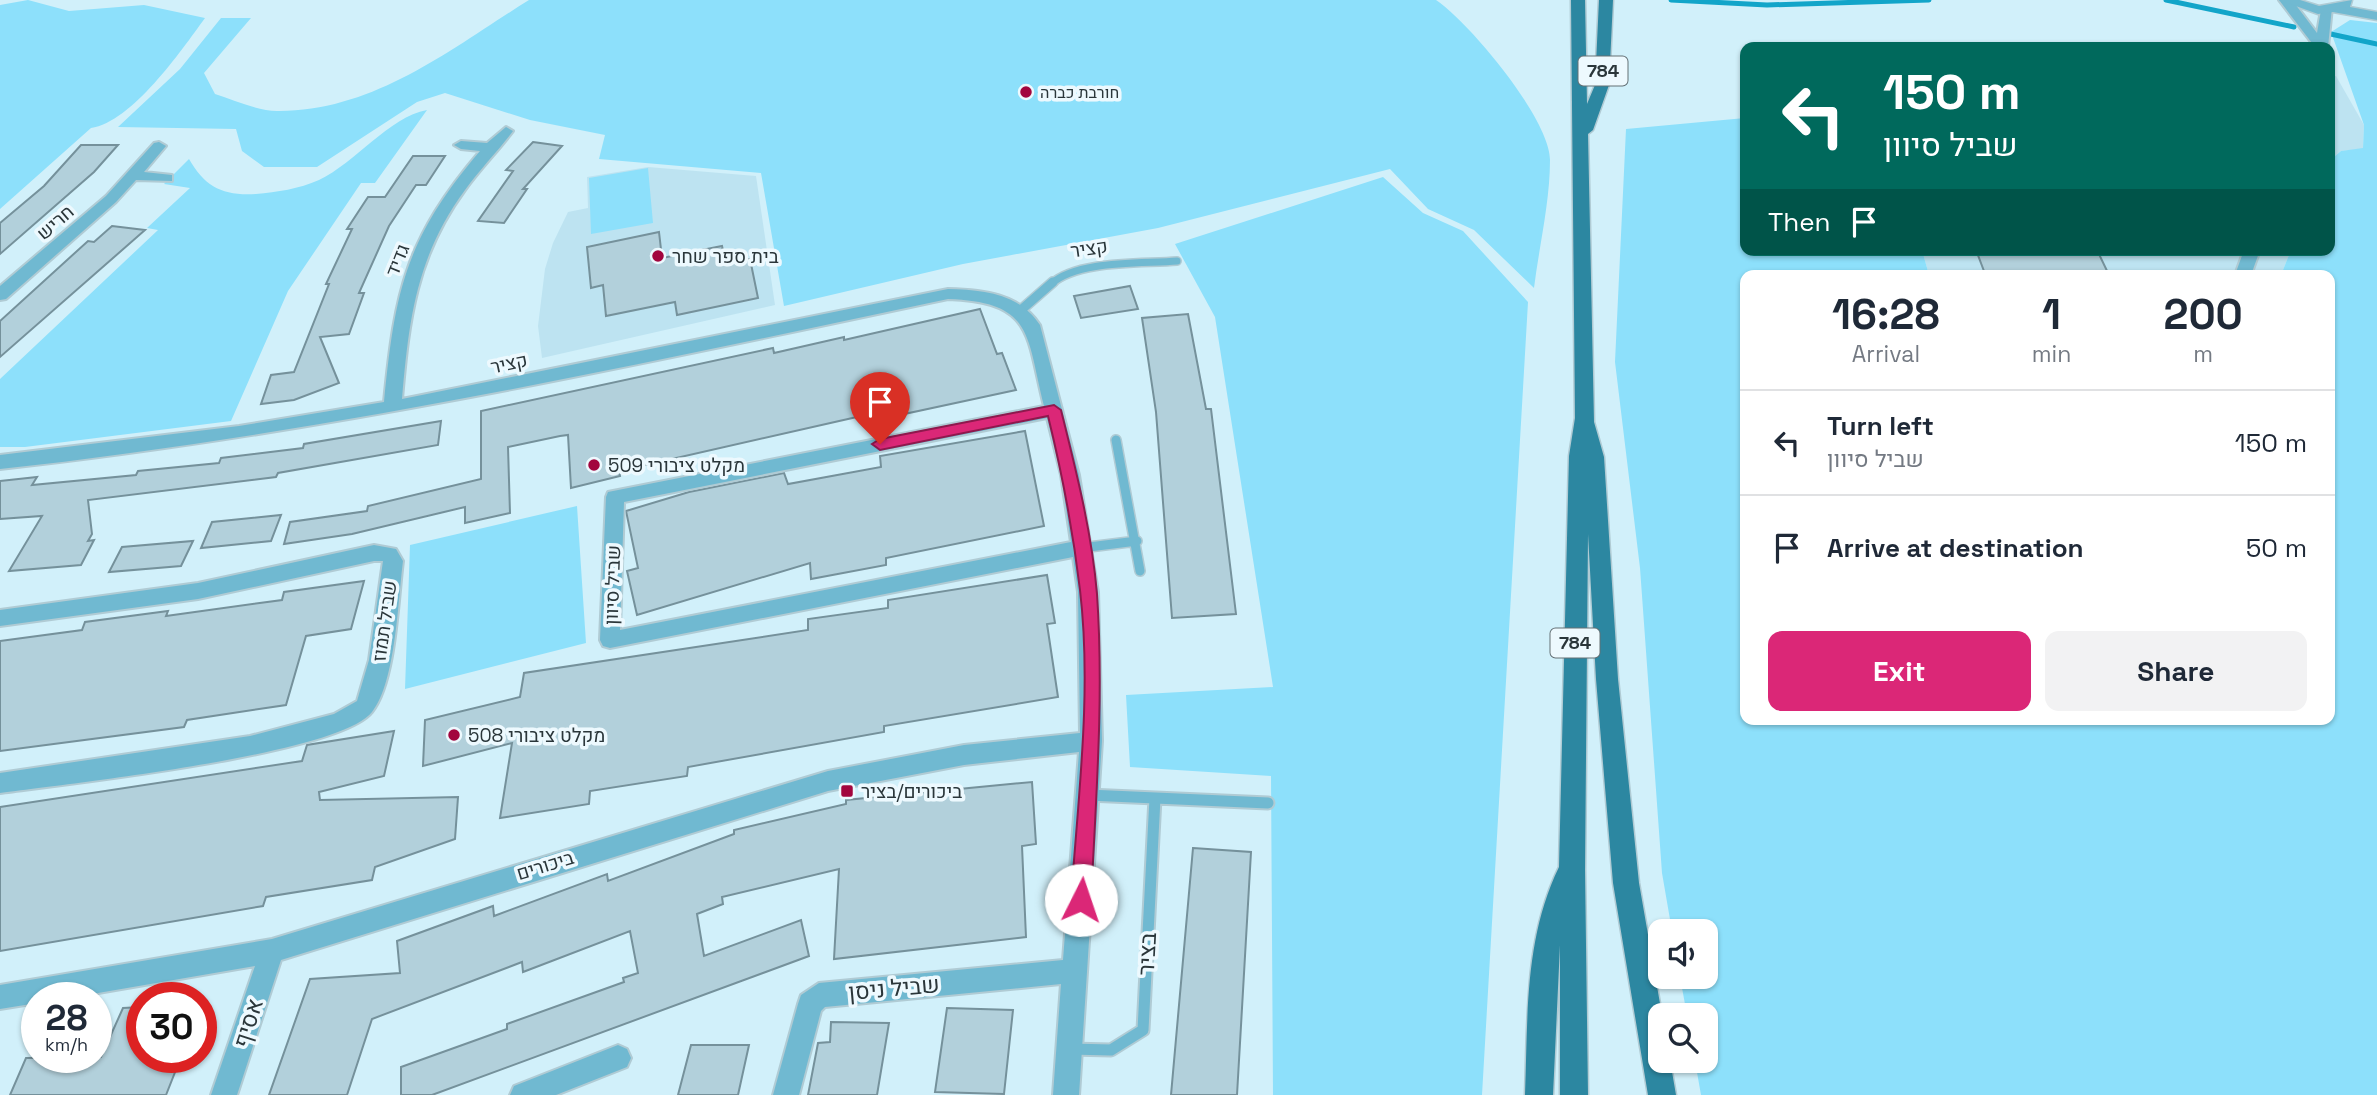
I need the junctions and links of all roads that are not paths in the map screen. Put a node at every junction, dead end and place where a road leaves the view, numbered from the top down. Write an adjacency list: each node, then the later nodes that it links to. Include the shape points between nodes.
1 (1578, 0): 11 (main road, 784)
2 (1606, 0): 11 (main road, 784, via 1602,85)
3 (2286, 0): 6 (street); 8 (street)
4 (2365, 0): 5 (street)
5 (2377, 4)
6 (2337, 6): 7 (street); 9 (street)
7 (2377, 16)
8 (2318, 42)
9 (2324, 42)
10 (506, 131): 14 (street, גדיד)
11 (1581, 139): 22 (main road, 784)
12 (461, 145): 14 (street)
13 (159, 146): 15 (street, חריש)
14 (490, 148): 20 (street, גדיד, via 442,212 420,255 402,318)
15 (132, 176): 16 (street); 18 (street, חריש)
16 (167, 178)
17 (1177, 261): 19 (lane, קציר, via 1077,269 1062,274)
18 (0, 295)
19 (1021, 310): 20 (street, קציר, via 998,299 948,294); 21 (street, via 1032,325)
20 (392, 407): 24 (street, קציר, via 175,443)
21 (1054, 410): 26 (street); 26 (street, שביל סיוון, via 615,497 610,640)
22 (1585, 418): 34 (main road, 784, via 1579,456); 46 (main road, via 1594,457 1607,679 1626,883)
23 (1116, 440): 25 (lane)
24 (0, 462)
25 (1137, 541): 26 (lane); 27 (lane)
26 (1081, 548): 29 (street, via 1088,592)
27 (1140, 571)
28 (0, 618): 30 (street, שביל תמוז, via 198,591 374,553 389,554 393,561 374,687 364,707 345,720 283,740)
29 (1091, 741): 31 (street); 35 (street, ביכורים, via 964,755 783,792)
30 (0, 783)
31 (1087, 794): 32 (lane); 36 (street)
32 (1155, 798): 33 (lane); 38 (lane, בציר, via 1143,1030 1111,1050)
33 (1268, 803)
34 (1572, 870): 44 (main road, via 1558,892 1546,940); 45 (main road, 784)
35 (272, 951): 37 (street, ביכורים); 40 (street, אסיף)
36 (1076, 971): 38 (street); 42 (street, שביל ניסן, via 819,995 810,1004)
37 (1, 999)
38 (1070, 1049): 43 (street)
39 (618, 1058): 41 (street)
40 (224, 1095)
41 (523, 1095)
42 (786, 1095)
43 (1066, 1095)
44 (1539, 1095)
45 (1574, 1095)
46 (1662, 1095)

